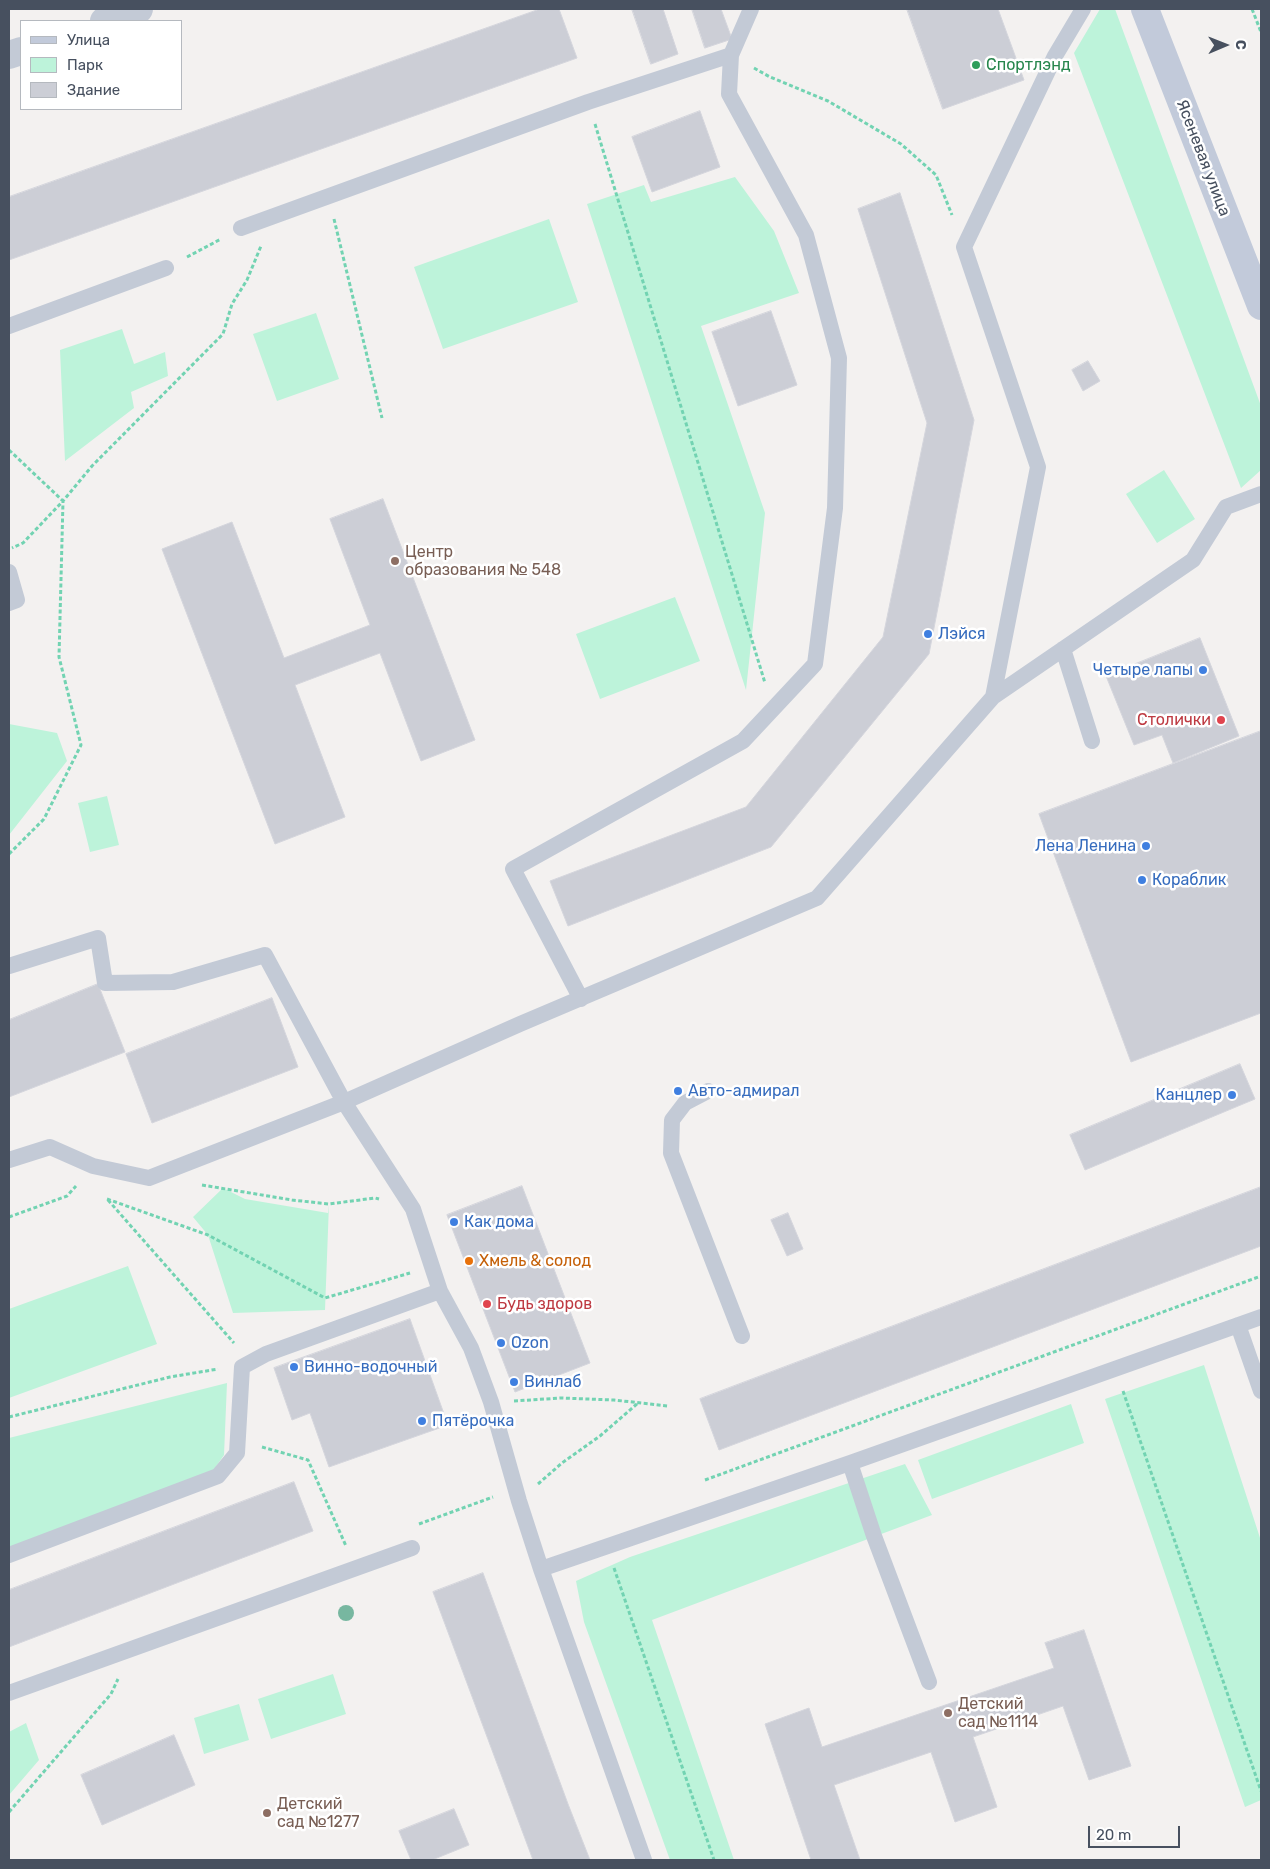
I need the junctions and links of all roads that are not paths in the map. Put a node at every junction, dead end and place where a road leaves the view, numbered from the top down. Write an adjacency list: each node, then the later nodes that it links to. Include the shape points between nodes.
1 (139, 9): 5 (street)
2 (751, 9): 6 (lane)
3 (1083, 9): 15 (lane, via 1055,56 964,247 1038,467)
4 (1145, 9): 9 (main road, Ясеневая улица)
5 (107, 20)
6 (731, 55): 7 (lane, via 588,102); 18 (lane, via 730,94 806,235 839,358 835,508 815,664 743,741 513,869)
7 (241, 228)
8 (166, 268): 10 (lane)
9 (1261, 306)
10 (9, 326)
11 (1261, 494): 14 (lane, via 1226,507 1192,560)
12 (9, 572): 13 (lane, via 17,600)
13 (9, 603)
14 (1063, 649): 15 (lane); 16 (lane)
15 (993, 697): 18 (lane, via 817,898)
16 (1092, 741)
17 (9, 966): 20 (lane, via 98,938 105,983 173,982 265,955)
18 (581, 998): 20 (lane)
19 (708, 1091): 25 (lane, via 685,1103 672,1120 671,1153)
20 (344, 1102): 21 (lane, via 149,1178 89,1171 50,1147); 22 (lane, via 413,1209)
21 (9, 1160)
22 (440, 1291): 29 (lane, via 266,1354 242,1367 237,1453 218,1476); 30 (lane, via 471,1348 491,1402)
23 (1261, 1318): 24 (lane)
24 (1238, 1326): 26 (lane); 27 (lane)
25 (742, 1336)
26 (1261, 1391)
27 (850, 1463): 30 (lane); 31 (lane)
28 (412, 1548): 32 (lane)
29 (9, 1555)
30 (541, 1569): 33 (lane)
31 (929, 1682)
32 (9, 1693)
33 (644, 1860)

